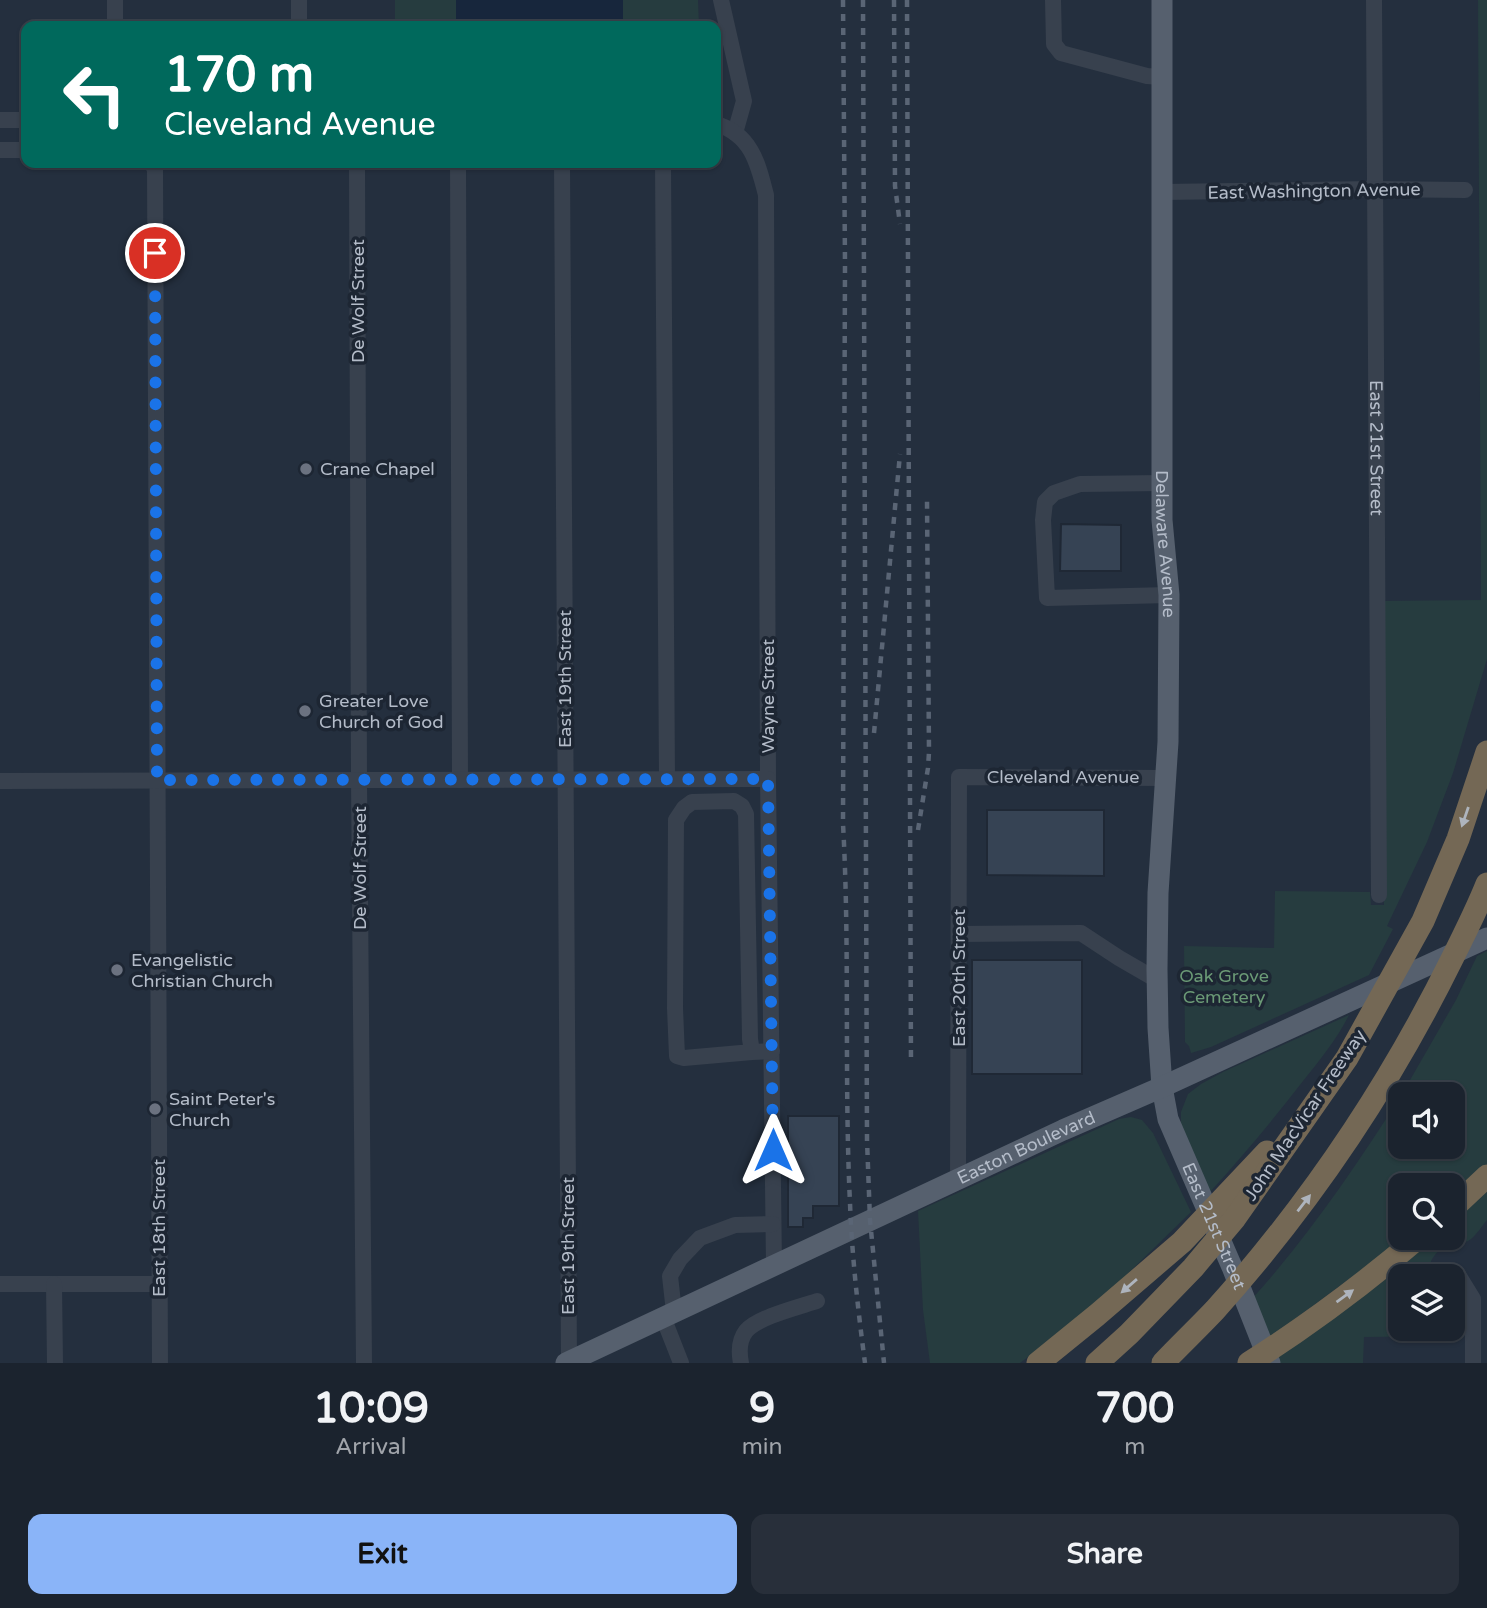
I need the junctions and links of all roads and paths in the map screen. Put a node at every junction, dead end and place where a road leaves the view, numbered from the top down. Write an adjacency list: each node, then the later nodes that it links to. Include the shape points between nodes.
1 (115, 0): 7 (street)
2 (299, 0): 8 (street)
3 (722, 0): 13 (street, via 744,101)
4 (1052, 0): 9 (street, via 1055,44 1061,53)
5 (1162, 0): 9 (main road, Delaware Avenue)
6 (1374, 0): 21 (street, East 21st Street)
7 (115, 21)
8 (299, 21)
9 (1162, 77): 23 (main road, Delaware Avenue)
10 (0, 120): 11 (street)
11 (21, 120)
12 (721, 126): 13 (street)
13 (735, 133): 30 (street, Wayne Street, via 753,152 766,195 768,225)
14 (0, 149): 15 (street)
15 (21, 150)
16 (153, 168): 32 (street, East 18th Street)
17 (357, 168): 33 (street, De Wolf Street)
18 (458, 168): 34 (street)
19 (562, 168): 35 (street, East 19th Street)
20 (663, 168): 29 (street)
21 (1375, 189): 22 (street, East Washington Avenue); 23 (street, East Washington Avenue); 37 (street, East 21st Street)
22 (1465, 190)
23 (1162, 192): 24 (main road, Delaware Avenue)
24 (1162, 483): 25 (main road, Delaware Avenue); 25 (street, via 1080,484 1054,493 1045,502 1043,520 1047,598)
25 (1168, 595): 28 (main road, Delaware Avenue)
26 (1487, 752): 47 (highway, John MacVicar Freeway, one-way to 47, via 1458,839 1423,921 1366,1025 1331,1083)
27 (959, 777): 28 (street, Cleveland Avenue); 38 (street, East 20th Street)
28 (1166, 778): 40 (main road, Delaware Avenue)
29 (667, 779): 30 (street); 35 (street)
30 (768, 779): 41 (street, Wayne Street)
31 (0, 780): 32 (street)
32 (157, 780): 33 (street); 53 (street, East 18th Street)
33 (359, 780): 34 (street); 59 (street, De Wolf Street)
34 (460, 780): 35 (street)
35 (566, 780): 60 (street, East 19th Street)
36 (1483, 894): 65 (highway, one-way to 36, via 1261,1256 1349,1138 1428,1008)
37 (1379, 895)
38 (959, 934): 40 (street, via 1081,933); 45 (street, East 20th Street)
39 (1487, 938): 43 (main road, Easton Boulevard)
40 (1157, 979): 43 (main road, Delaware Avenue)
41 (772, 1051): 42 (street); 48 (street, Wayne Street)
42 (752, 1052): 42 (street, via 746,814 734,801 692,802 676,820 677,1056)
43 (1162, 1087): 45 (main road, Easton Boulevard); 67 (main road, East 21st Street, via 1168,1119)
44 (1487, 1175): 46 (highway)
45 (958, 1179): 50 (main road, Easton Boulevard)
46 (1465, 1196)
47 (1229, 1208): 63 (highway, one-way to 63); 64 (highway, John MacVicar Freeway, via 1193,1268)
48 (774, 1223): 50 (street, Wayne Street); 56 (street, via 736,1225 700,1238 670,1276)
49 (1404, 1250): 66 (highway, one-way to 49)
50 (774, 1266): 56 (main road, Easton Boulevard)
51 (0, 1284): 52 (street)
52 (54, 1284): 53 (street); 57 (street)
53 (159, 1284): 58 (street, East 18th Street)
54 (1465, 1286): 68 (street, via 1473,1299)
55 (817, 1301): 62 (street, via 762,1320 746,1331 740,1345)
56 (669, 1315): 60 (main road, Easton Boulevard); 61 (street)
57 (55, 1363)
58 (160, 1363)
59 (364, 1363)
60 (568, 1363)
61 (681, 1363)
62 (741, 1363)
63 (1038, 1363)
64 (1097, 1363)
65 (1163, 1363)
66 (1249, 1363)
67 (1270, 1363)
68 (1473, 1363)

